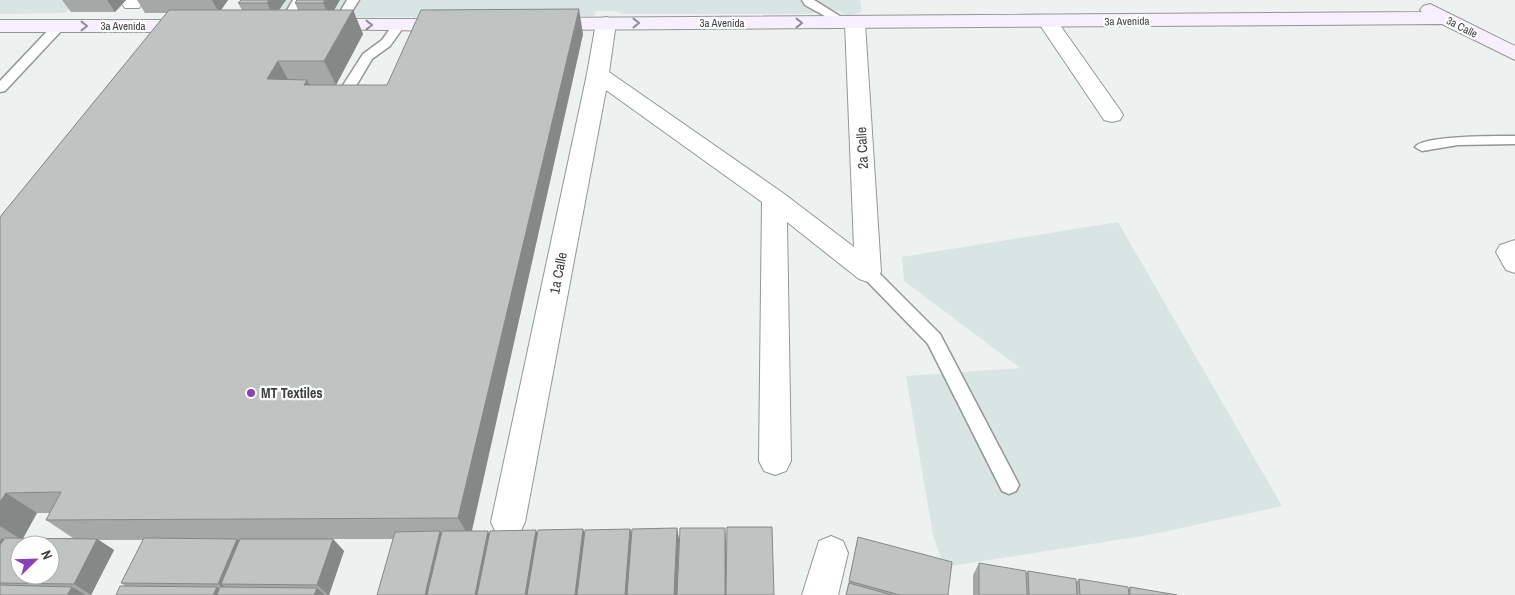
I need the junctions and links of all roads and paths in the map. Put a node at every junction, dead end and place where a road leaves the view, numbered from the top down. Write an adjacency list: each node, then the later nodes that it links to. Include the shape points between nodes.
1 (299, 0): 11 (lane)
2 (353, 0): 12 (lane)
3 (808, 0): 8 (lane)
4 (1416, 1): 5 (street, 3a Calle)
5 (1445, 18): 6 (street, 3a Avenida); 17 (street, 3a Calle)
6 (1048, 22): 8 (street, 3a Avenida); 21 (street)
7 (606, 23): 8 (street, 3a Avenida, one-way to 8); 10 (street, 3a Avenida); 18 (street, 1a Calle)
8 (850, 23): 27 (street, 2a Calle)
9 (468, 24): 13 (street)
10 (527, 24)
11 (274, 25): 12 (street)
12 (338, 25): 13 (street, one-way to 13)
13 (399, 25): 20 (lane, via 386,43 367,57 345,94 336,98)
14 (0, 26): 15 (street, 3a Avenida)
15 (59, 26): 16 (street, 3a Avenida, one-way to 16); 19 (lane)
16 (216, 26)
17 (1515, 54)
18 (598, 74): 24 (street); 30 (street, 1a Calle)
19 (0, 88)
20 (319, 97)
21 (1112, 115)
22 (1515, 140): 23 (lane, via 1458,141)
23 (1422, 147)
24 (774, 199): 27 (street); 28 (street)
25 (1515, 250): 26 (street, via 1508,252)
26 (1515, 263)
27 (868, 272): 29 (lane, via 934,339)
28 (775, 461)
29 (1009, 485)
30 (508, 522)
31 (830, 553): 32 (street)
32 (820, 595)

